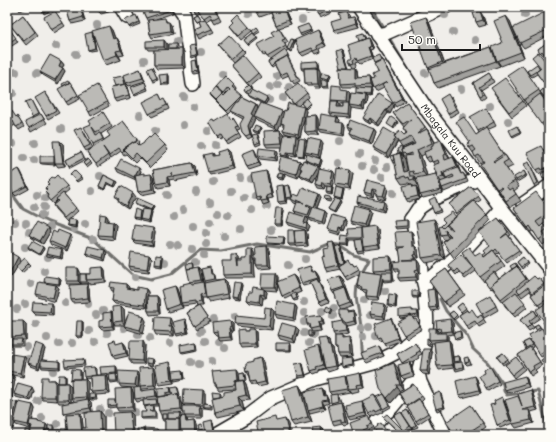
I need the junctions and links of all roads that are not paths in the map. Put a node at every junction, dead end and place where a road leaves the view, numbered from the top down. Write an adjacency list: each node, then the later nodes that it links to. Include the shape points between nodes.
1 (179, 7): 5 (street, via 184,14)
2 (360, 7): 4 (street, Mbagala Kuu Road)
3 (445, 7): 4 (street)
4 (377, 35): 6 (street, Mbagala Kuu Road, via 429,113)
5 (193, 84)
6 (479, 178): 8 (street, Mbagala Kuu Road); 10 (street, via 425,203 412,218)
7 (549, 186): 8 (street)
8 (505, 213): 9 (street, Mbagala Kuu Road); 10 (street, via 428,281)
9 (549, 268)
10 (425, 287): 11 (street)
11 (426, 329): 12 (street); 13 (street, via 395,353 377,362 315,379 271,398 246,417)
12 (418, 373): 14 (street, via 378,421); 15 (street)
13 (215, 435)
14 (376, 435)
15 (445, 435)

